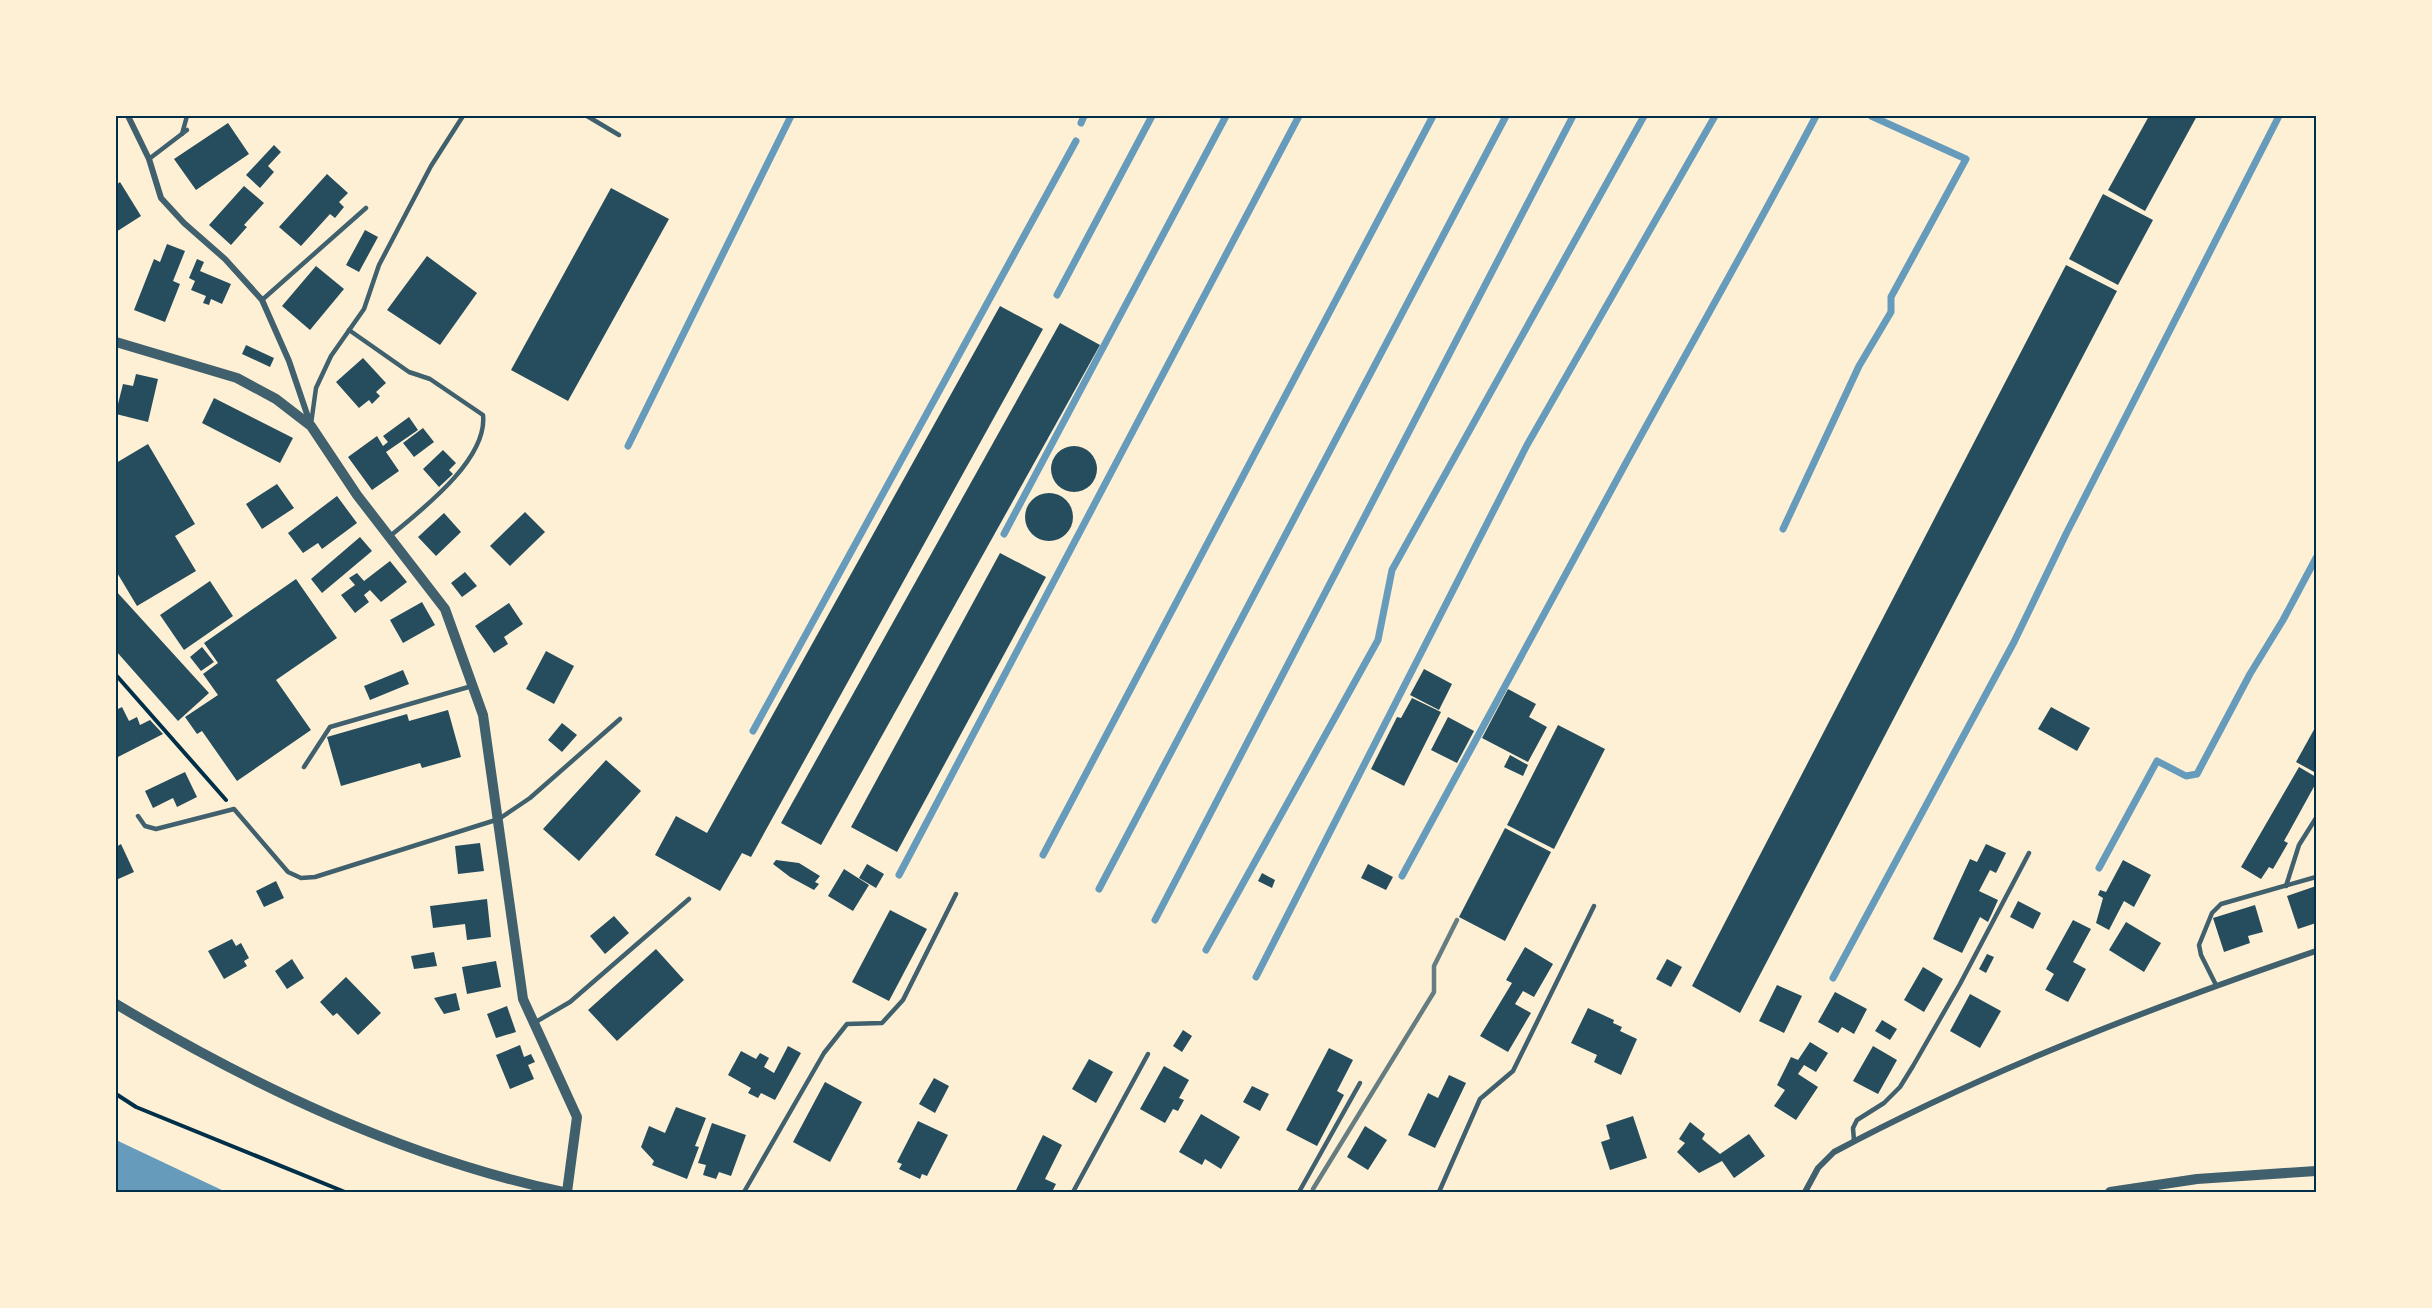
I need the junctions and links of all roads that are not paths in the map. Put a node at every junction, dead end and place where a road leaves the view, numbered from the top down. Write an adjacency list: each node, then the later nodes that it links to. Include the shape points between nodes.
1 (128, 116): 6 (street)
2 (187, 116): 6 (lane, via 184,132)
3 (463, 116): 9 (lane, via 426,176 379,265 364,309)
4 (587, 116): 5 (lane)
5 (619, 135)
6 (149, 159): 8 (street, via 161,198)
7 (366, 208): 8 (lane)
8 (262, 300): 11 (street, via 289,361)
9 (349, 330): 11 (lane, via 316,388); 12 (lane, via 409,372 430,379 483,415 481,434 466,464 447,488)
10 (116, 342): 11 (street, via 237,378 276,399)
11 (311, 426): 12 (street)
12 (389, 537): 13 (street, via 446,609)
13 (472, 686): 15 (lane, via 330,727); 18 (street, via 483,715)
14 (620, 719): 18 (lane, via 530,798)
15 (304, 767)
16 (138, 816): 18 (lane, via 145,826 156,829 234,809 278,862 301,878 315,877)
17 (2316, 818): 21 (lane, via 2299,844)
18 (499, 819): 28 (street, via 523,999)
19 (2029, 853): 31 (lane, via 1913,1066 1884,1103 1857,1120)
20 (2316, 877): 21 (lane)
21 (2286, 886): 26 (lane, via 2221,904 2212,913 2199,945)
22 (956, 894): 34 (lane, via 903,1000 882,1023 847,1024 824,1053)
23 (689, 899): 28 (lane, via 570,1002)
24 (1594, 906): 37 (lane, via 1513,1071 1480,1099)
25 (2316, 951): 26 (street)
26 (2216, 985): 31 (street, via 1967,1086)
27 (116, 1004): 33 (street, via 182,1044 306,1106 461,1166)
28 (534, 1023): 33 (street, via 577,1117)
29 (1148, 1054): 35 (lane)
30 (1360, 1083): 36 (lane)
31 (1854, 1142): 38 (street, via 1834,1152 1818,1168)
32 (2316, 1171): 39 (street, via 2197,1179)
33 (565, 1192)
34 (744, 1192)
35 (1073, 1192)
36 (1299, 1192)
37 (1439, 1192)
38 (1806, 1192)
39 (2110, 1192)

